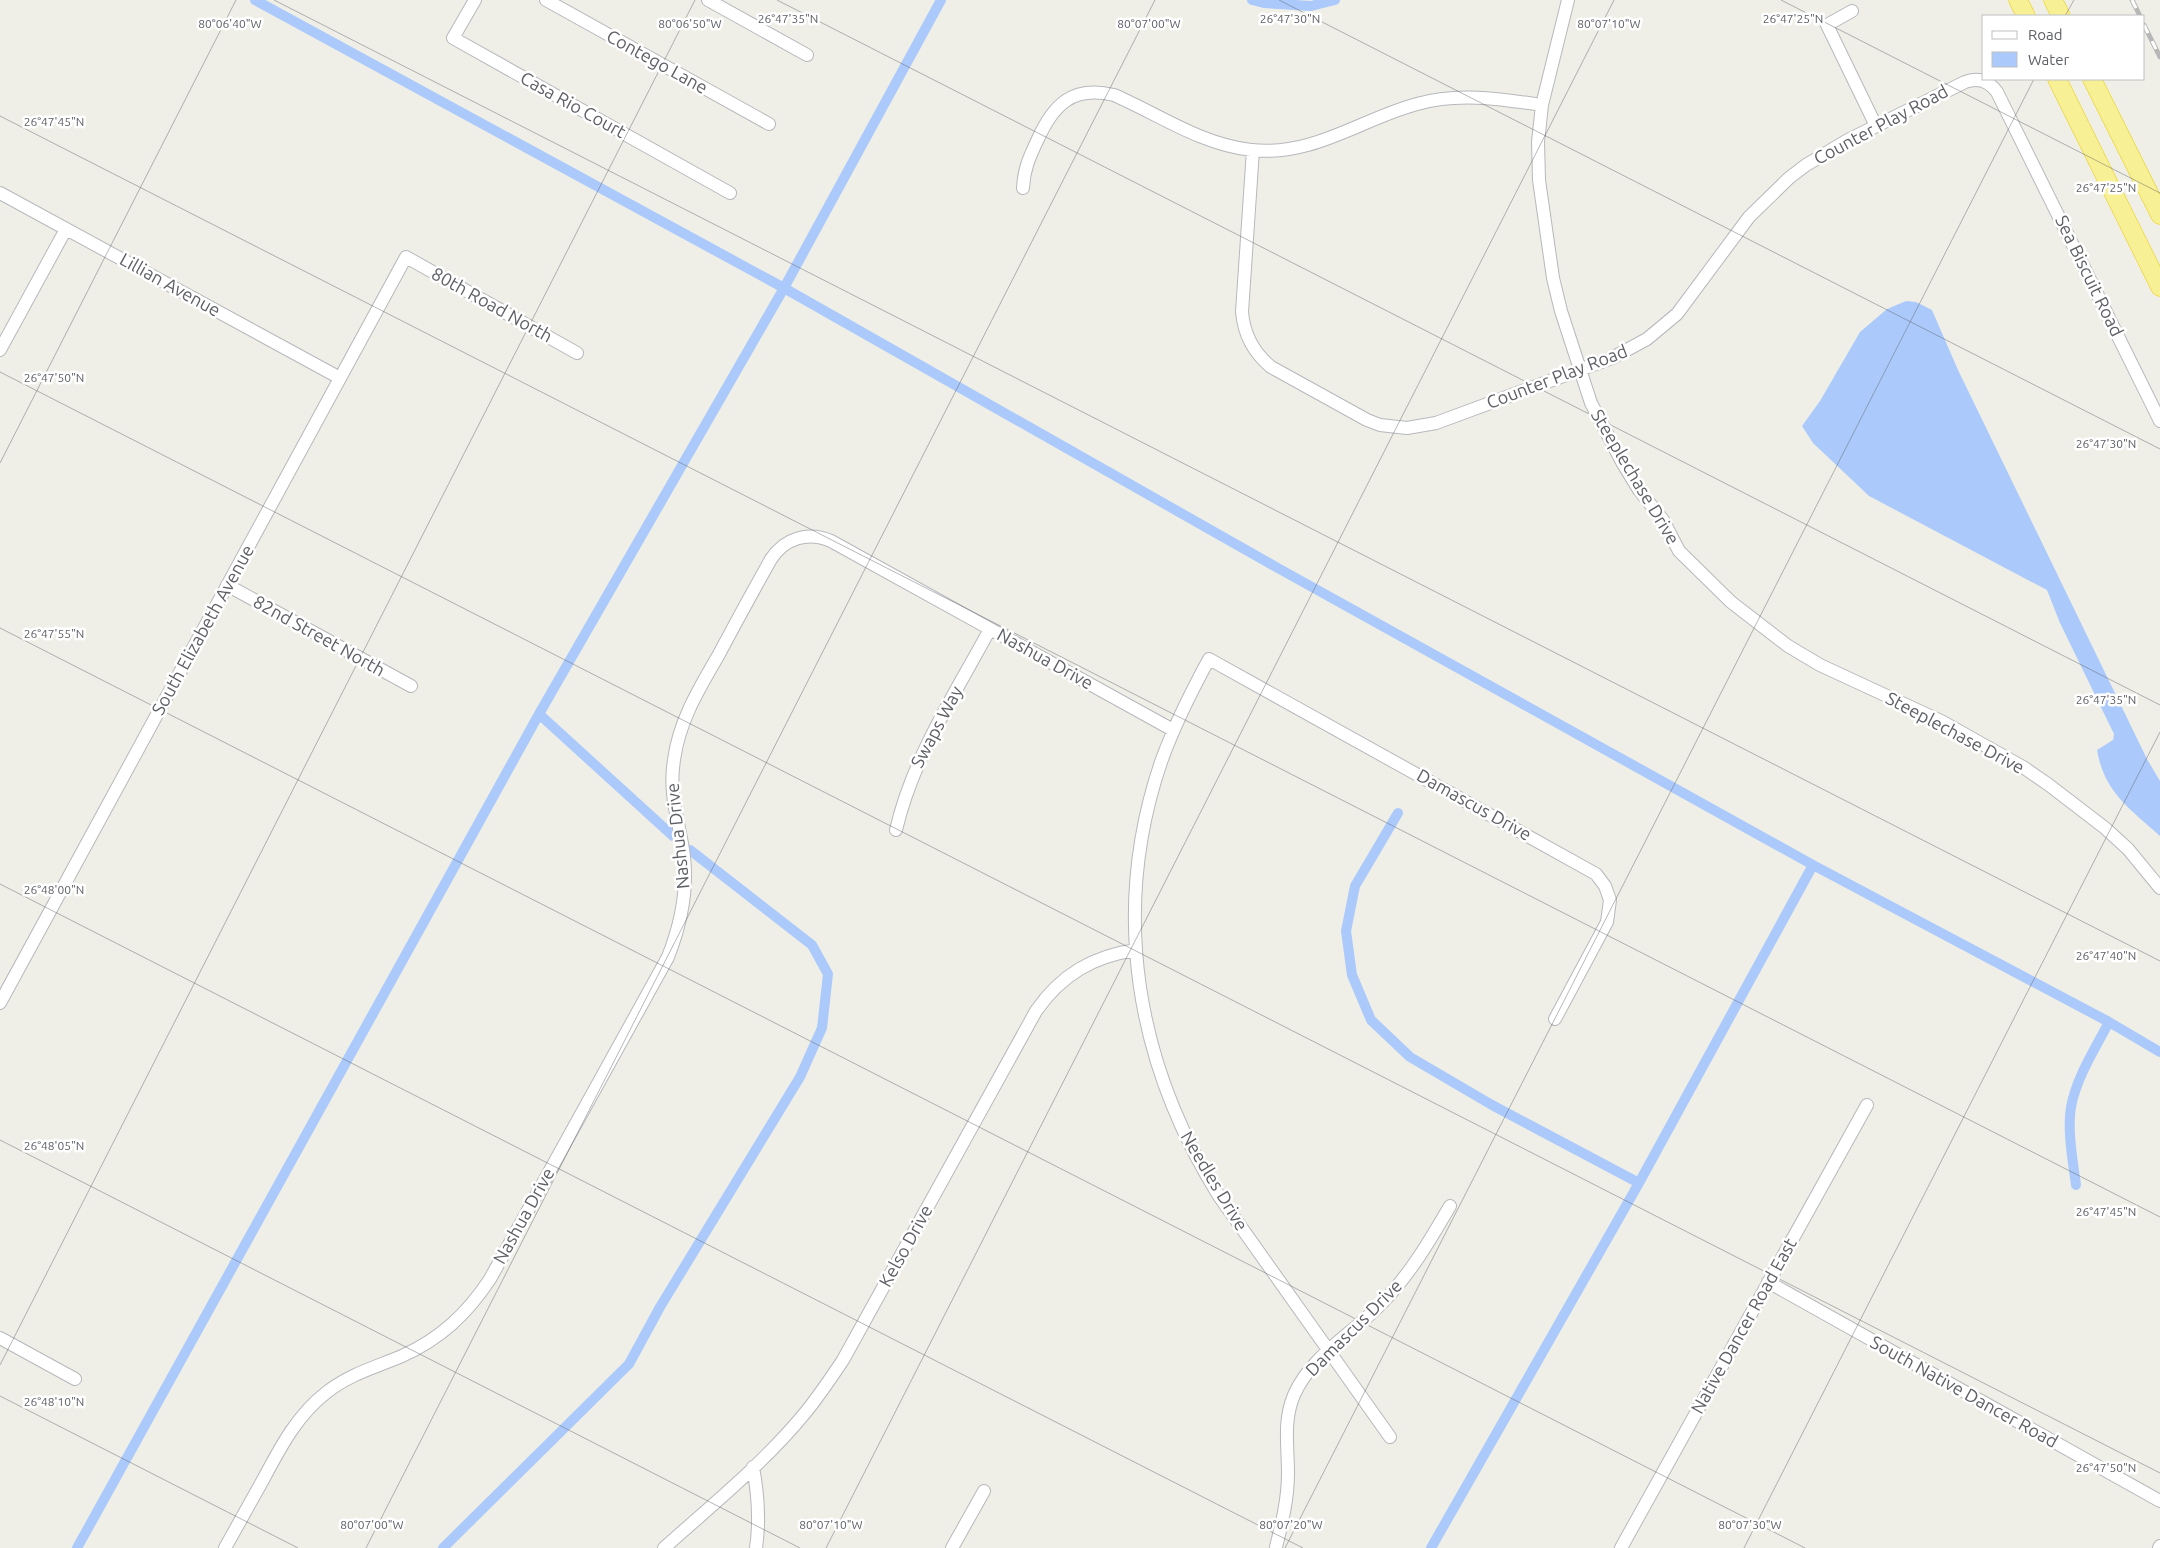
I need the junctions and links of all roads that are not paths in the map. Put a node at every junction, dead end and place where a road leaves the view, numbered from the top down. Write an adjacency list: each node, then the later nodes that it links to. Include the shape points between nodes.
1 (475, 0): 19 (street, Casa Rio Court, via 453,38)
2 (546, 0): 15 (street, Contego Lane)
3 (708, 0): 10 (street)
4 (1568, 0): 14 (street, Steeplechase Drive)
5 (2018, 0): 8 (highway)
6 (2053, 0): 9 (highway)
7 (1852, 11): 16 (street, via 1827,25)
8 (2026, 15)
9 (2060, 15)
10 (807, 55)
11 (2057, 80): 24 (highway)
12 (2092, 80): 21 (highway)
13 (1987, 82): 16 (street, Counter Play Road, via 1972,79); 29 (street, Sea Biscuit Road, via 1998,92)
14 (1542, 105): 17 (street, via 1481,98 1442,99 1396,110 1313,144); 27 (street, Steeplechase Drive, via 1538,142 1539,180 1549,252 1561,312)
15 (769, 124)
16 (1876, 126): 27 (street, Counter Play Road, via 1814,160 1768,196 1731,238 1687,302 1659,330 1633,347)
17 (1253, 150): 18 (street, via 1231,147 1195,135 1114,95 1084,93 1064,101 1049,116 1024,169); 27 (street, Counter Play Road, via 1242,312 1250,343 1271,367 1359,416 1380,425 1407,428 1436,423)
18 (1022, 188)
19 (730, 192)
20 (0, 193): 22 (street, Lillian Avenue)
21 (2160, 215)
22 (66, 229): 25 (street); 28 (street, Lillian Avenue)
23 (406, 257): 26 (street, 80th Road North); 28 (street, South Elizabeth Avenue)
24 (2160, 287)
25 (0, 350)
26 (577, 353)
27 (1580, 371): 36 (street, Steeplechase Drive, via 1591,402 1639,490 1663,520 1679,551 1731,602 1759,625 1820,665 1943,722 2024,767 2105,828 2128,849)
28 (340, 378): 30 (street, South Elizabeth Avenue)
29 (2160, 421)
30 (227, 586): 33 (street, 82nd Street North); 38 (street, South Elizabeth Avenue)
31 (990, 629): 34 (street, Nashua Drive); 35 (street, Swaps Way, via 921,755 910,780); 51 (street, Nashua Drive, via 824,538 800,537 775,553 691,704 678,740 672,797 686,879 676,936 668,956 505,1251 477,1298 452,1326 421,1347 344,1380 309,1408 286,1438)
32 (1209, 659): 34 (street, Needles Drive); 39 (street, Damascus Drive, via 1596,874 1610,900 1610,915)
33 (411, 686)
34 (1174, 730): 37 (street, Needles Drive, via 1152,795 1142,838 1136,887)
35 (896, 830)
36 (2160, 888)
37 (1136, 950): 44 (street, Needles Drive, via 1150,1042 1185,1138 1219,1196); 47 (street, Kelso Drive, via 1087,964 1059,983 1046,997 842,1360 805,1413)
38 (0, 1003)
39 (1555, 1019)
40 (1867, 1105): 42 (street, Native Dancer Road East)
41 (1450, 1206): 44 (street, Damascus Drive, via 1395,1288)
42 (1768, 1282): 49 (street, South Native Dancer Road); 50 (street, Native Dancer Road East)
43 (0, 1338): 45 (street)
44 (1329, 1351): 46 (street, Needles Drive); 55 (street, Damascus Drive, via 1302,1380 1289,1408 1287,1496)
45 (75, 1379)
46 (1390, 1437)
47 (753, 1467): 52 (street, Kelso Drive); 53 (street, via 758,1518)
48 (984, 1491): 54 (street)
49 (2160, 1501)
50 (1626, 1546)
51 (225, 1548)
52 (664, 1548)
53 (756, 1548)
54 (952, 1548)
55 (1276, 1548)

